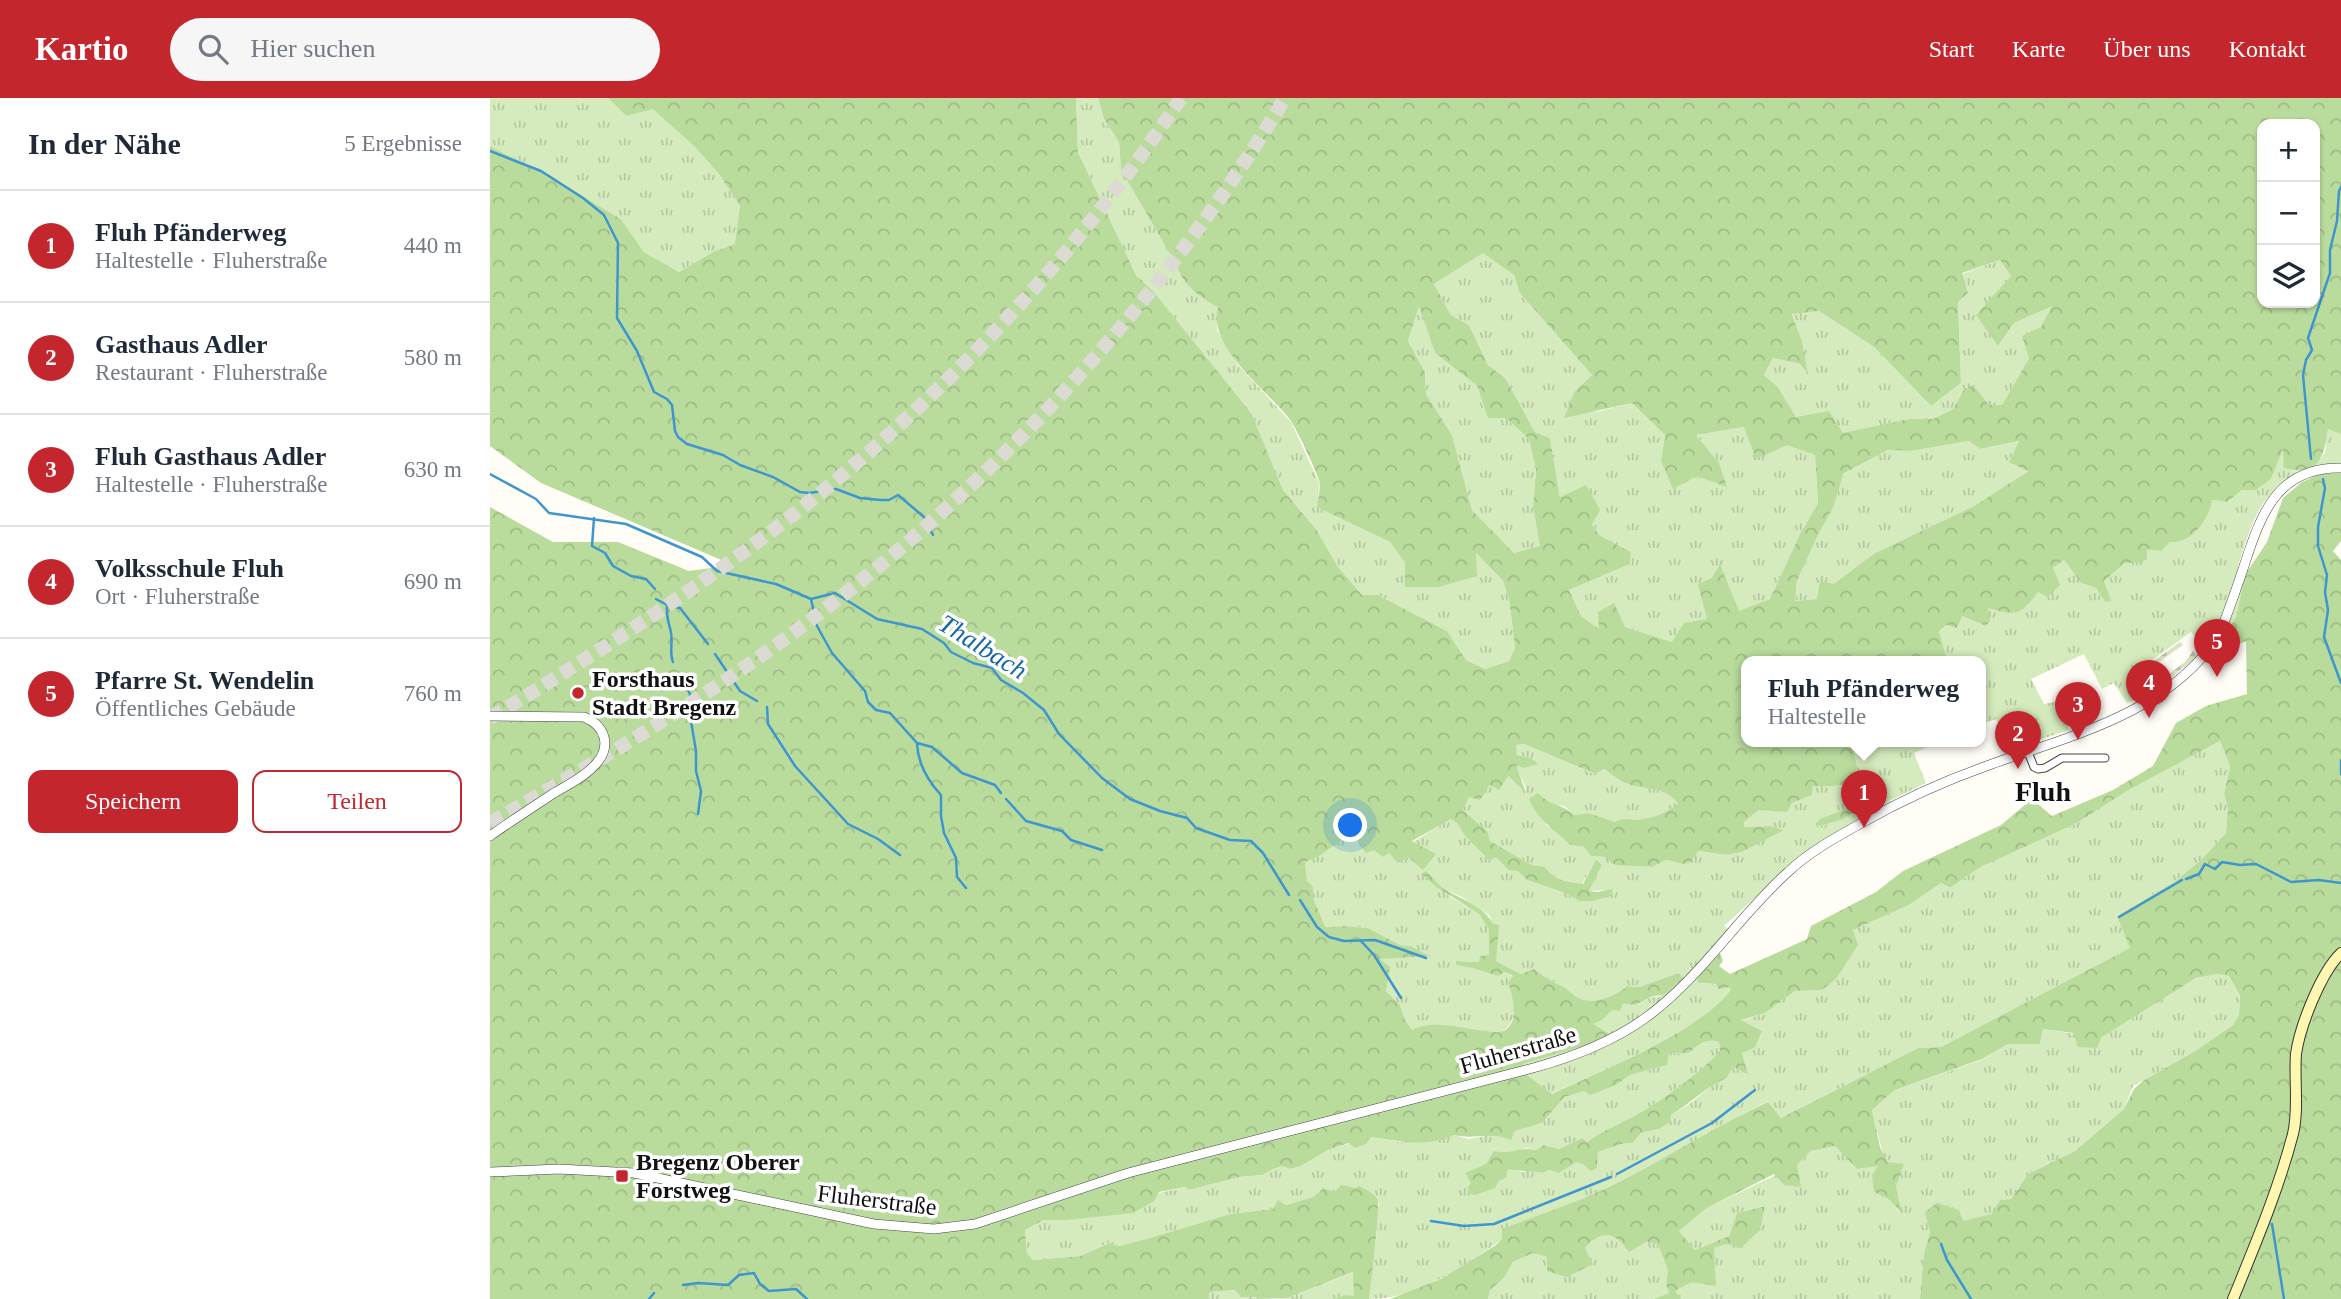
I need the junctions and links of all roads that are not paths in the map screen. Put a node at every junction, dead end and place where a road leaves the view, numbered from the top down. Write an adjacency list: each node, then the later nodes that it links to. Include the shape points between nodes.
1 (2341, 468): 3 (street, Fluherstraße, via 2304,474 2270,502 2218,637 2191,669 2120,716)
2 (490, 716): 5 (street, via 584,717 602,729 605,742 595,765)
3 (2028, 752): 4 (street, via 2038,769 2062,758); 7 (street, Fluherstraße, via 1922,792 1817,849 1782,877 1666,1001 1586,1051 1110,1178 987,1221 948,1228 906,1228 634,1172)
4 (2105, 758)
5 (490, 836)
6 (2341, 953): 8 (main road, via 2322,981 2302,1030 2294,1130 2272,1202)
7 (490, 1172)
8 (2233, 1299)

